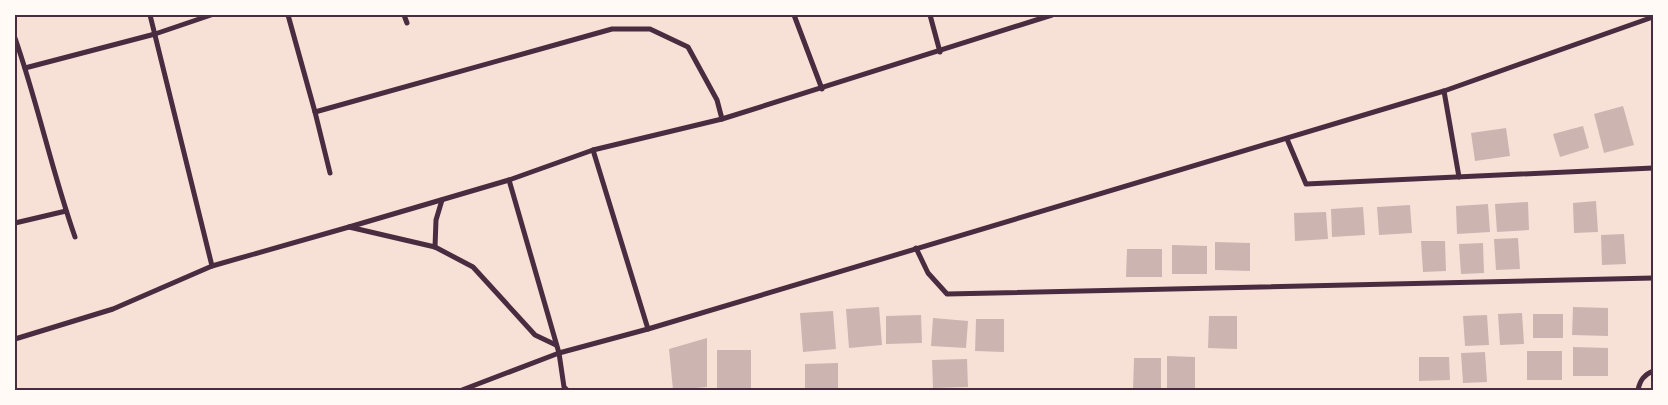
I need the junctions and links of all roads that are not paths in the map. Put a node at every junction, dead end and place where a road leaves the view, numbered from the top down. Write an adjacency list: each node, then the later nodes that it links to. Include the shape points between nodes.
1 (150, 15): 10 (street)
2 (211, 15): 10 (street)
3 (288, 15): 16 (street)
4 (404, 15): 9 (street)
5 (794, 15): 14 (street)
6 (930, 15): 12 (street)
7 (1052, 15): 12 (street)
8 (1653, 17): 15 (street)
9 (407, 23)
10 (156, 34): 13 (street); 31 (street)
11 (15, 38): 13 (street)
12 (940, 52): 14 (street)
13 (25, 68): 25 (street)
14 (822, 89): 17 (street)
15 (1444, 91): 18 (street); 22 (street)
16 (315, 112): 17 (street, via 612,30 650,29 688,46 717,100); 21 (street)
17 (722, 120): 19 (street)
18 (1287, 139): 22 (street, via 1306,184); 30 (street)
19 (593, 150): 23 (street); 33 (street)
20 (1653, 168): 22 (street)
21 (330, 173)
22 (1459, 177)
23 (509, 180): 24 (street); 35 (street)
24 (442, 200): 27 (street); 29 (street, via 436,220)
25 (66, 211): 26 (street); 28 (street)
26 (15, 223)
27 (349, 227): 29 (street); 31 (street)
28 (75, 237)
29 (435, 247): 35 (street, via 473,267 535,335)
30 (916, 248): 32 (street, via 928,273 947,294); 33 (street)
31 (212, 266): 34 (street, via 114,309)
32 (1653, 278)
33 (648, 329): 36 (street)
34 (15, 339)
35 (556, 345): 36 (street)
36 (559, 353): 38 (street); 39 (street)
37 (1653, 371): 40 (street, via 1646,374)
38 (462, 390)
39 (567, 390)
40 (1638, 390)

